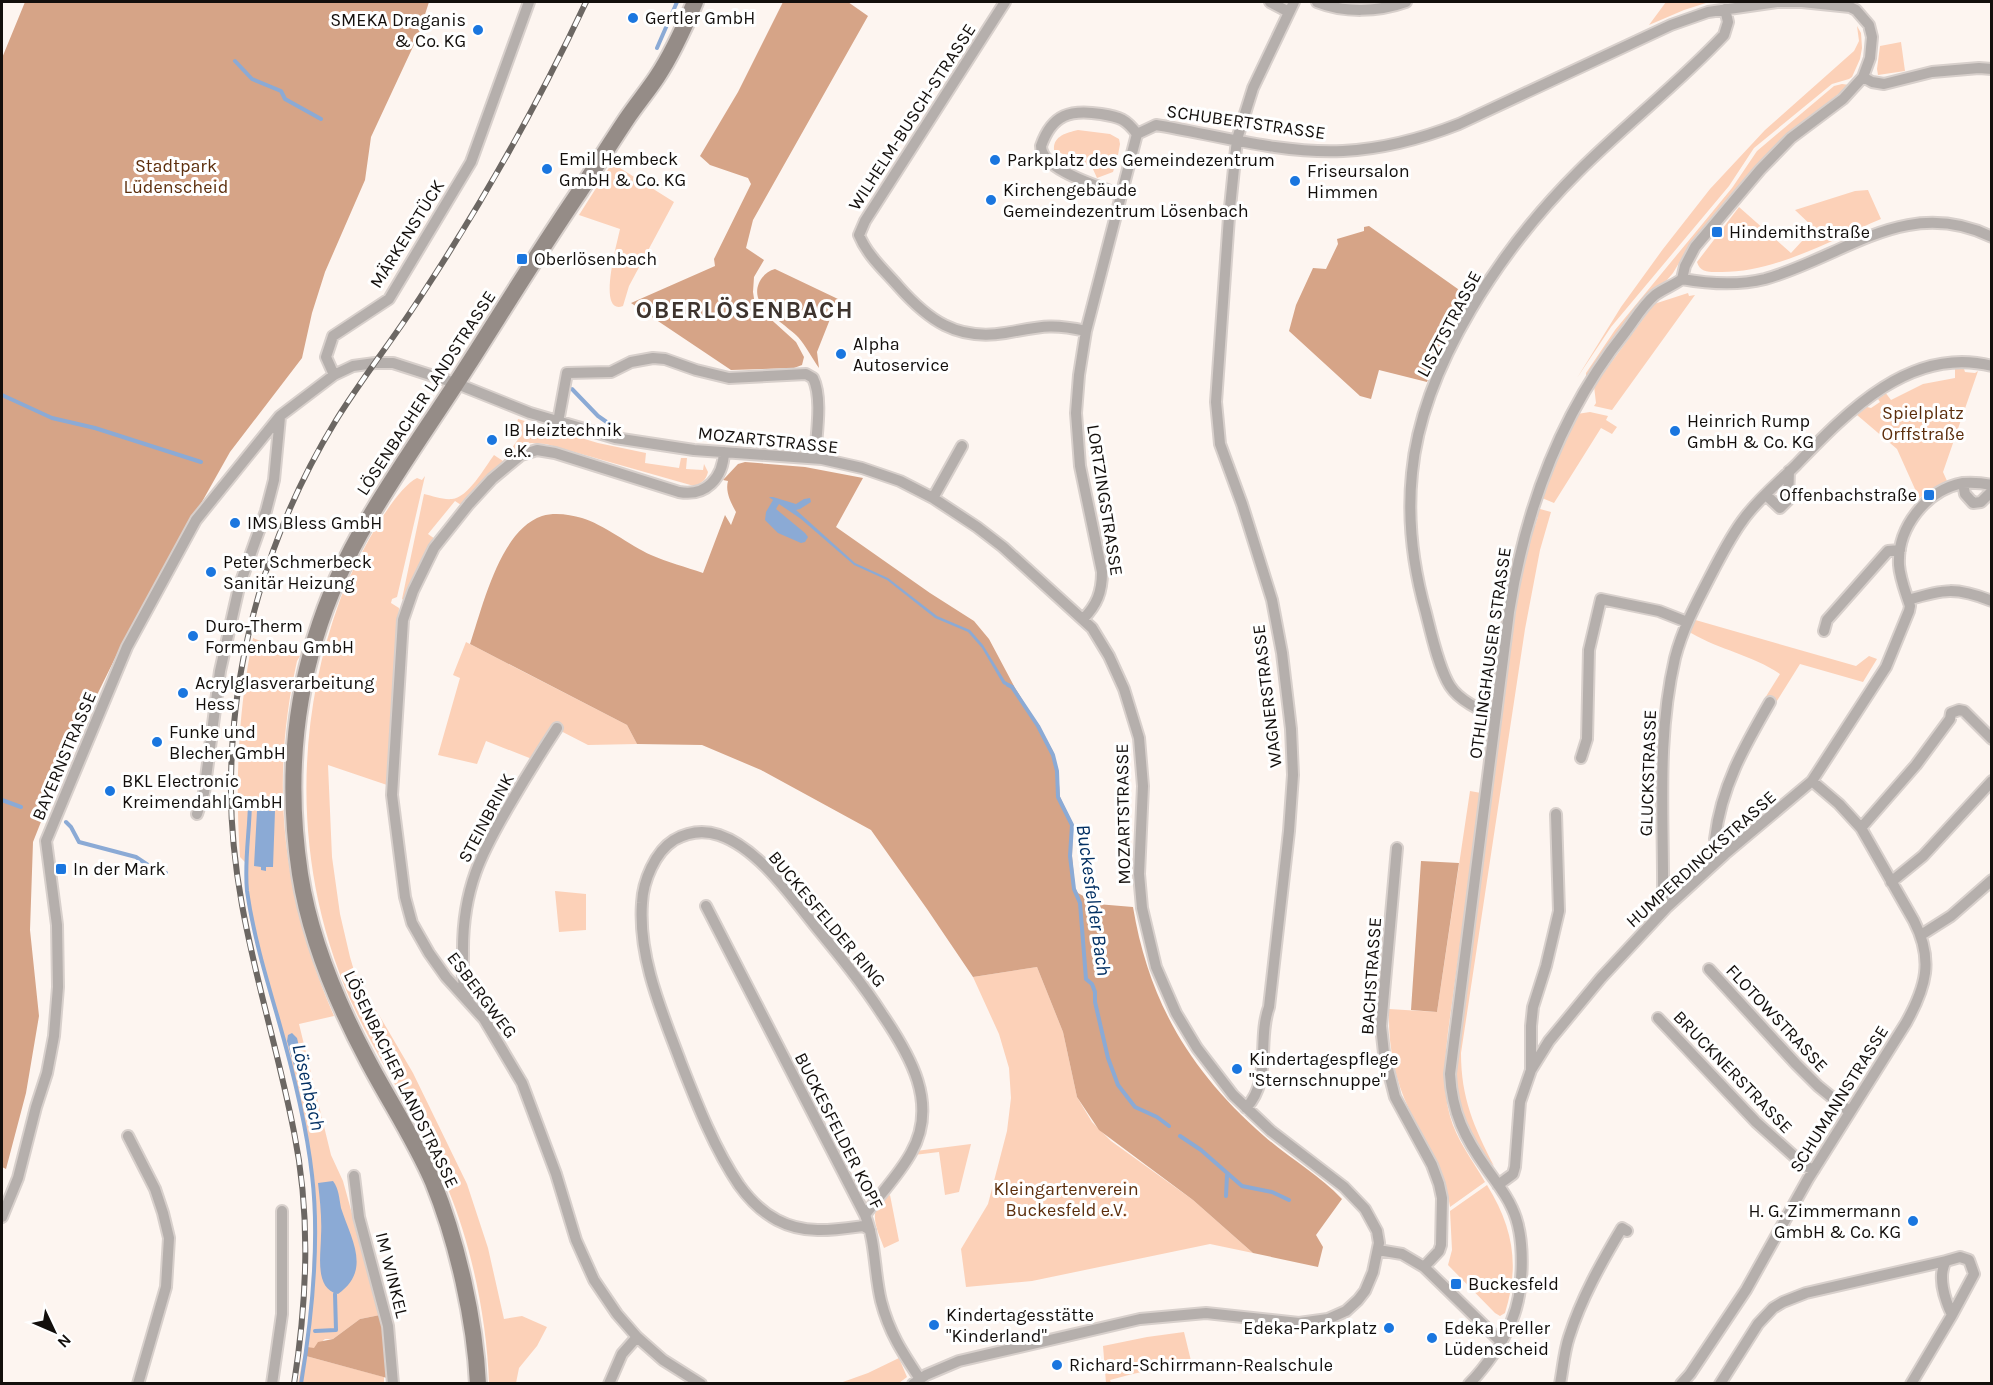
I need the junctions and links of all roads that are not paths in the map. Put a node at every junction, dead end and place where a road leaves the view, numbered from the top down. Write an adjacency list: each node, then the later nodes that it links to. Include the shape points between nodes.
1 (529, 2): 19 (street, MÄRKENSTÜCK, via 471,162 389,299 333,336 326,357)
2 (695, 2): 20 (main road, LÖSENBACHER LANDSTRASSE, via 661,71)
3 (1005, 2): 17 (street, WILHELM-BUSCH-STRASSE, via 859,235 865,248 911,301 945,326 975,335 1054,325)
4 (1270, 2): 8 (street)
5 (1317, 2): 6 (street, via 1369,9)
6 (1406, 2)
7 (1794, 2): 9 (street, SCHUBERTSTRASSE); 11 (street, SCHUBERTSTRASSE, via 1850,7 1860,14 1872,37)
8 (1292, 7): 13 (street, WAGNERSTRASSE, via 1253,88)
9 (1725, 9): 13 (street, SCHUBERTSTRASSE, via 1671,25 1485,112 1415,139 1340,151); 39 (street, LISZTSTRASSE, via 1728,22 1724,35 1577,172 1514,244 1476,302 1426,408 1412,474 1410,527 1419,587 1450,686 1470,704)
10 (1992, 69): 11 (street, via 1932,72 1884,84)
11 (1863, 77): 16 (street, via 1760,170 1695,247 1684,266)
12 (1137, 134): 13 (street, SCHUBERTSTRASSE, via 1156,125); 14 (street, LORTZINGSTRASSE); 14 (street, via 1123,119 1074,111 1055,123 1041,146 1043,155 1054,166)
13 (1237, 140): 59 (street, WAGNERSTRASSE, via 1217,386 1218,430 1272,600 1287,691 1293,775 1262,1064 1258,1092)
14 (1121, 195): 17 (street, LORTZINGSTRASSE)
15 (1992, 237): 16 (street, via 1944,222 1902,225 1765,279 1731,284)
16 (1683, 279): 39 (street, OTHLINGHAUSER STRASSE, via 1653,297 1620,338 1579,400 1549,463 1517,564)
17 (1086, 331): 35 (street, LORTZINGSTRASSE, via 1079,375 1077,440 1101,565 1102,590 1096,605)
18 (1992, 366): 26 (street, GLUCKSTRASSE, via 1942,363 1907,374 1845,415)
19 (334, 375): 20 (street, via 353,366 393,363); 21 (street, BAYERNSTRASSE)
20 (455, 383): 22 (street, MOZARTSTRASSE); 79 (main road, LÖSENBACHER LANDSTRASSE, via 367,520 323,614 300,698 293,797 304,900 315,941 344,1014 433,1183 467,1299)
21 (280, 416): 45 (street, via 274,480 239,587 220,671 204,793); 66 (street, BAYERNSTRASSE, via 196,520 127,647 54,817 46,841 57,926 54,1036 18,1178)
22 (558, 422): 24 (street, MOZARTSTRASSE, via 615,438); 25 (street, via 567,373 611,372 631,362 653,358 729,378 806,374 815,380 817,393)
23 (962, 446): 31 (street)
24 (723, 452): 25 (street, MOZARTSTRASSE); 56 (street, ESBERGWEG, via 722,467 713,481 702,491 690,494 555,453 537,450 521,455 492,479 452,525 434,548 413,591 401,635 392,784 394,819 412,923 446,977)
25 (815, 458): 31 (street, MOZARTSTRASSE, via 878,473)
26 (1789, 471): 30 (street, GLUCKSTRASSE); 30 (street, via 1788,500 1780,508)
27 (1963, 483): 28 (street); 29 (street, via 1965,494 1973,503 1981,502); 32 (street, HUMPERDINCKSTRASSE, via 1924,503 1908,526)
28 (1992, 485)
29 (1992, 491)
30 (1766, 495): 36 (street, GLUCKSTRASSE, via 1739,526)
31 (933, 498): 35 (street, MOZARTSTRASSE, via 997,542)
32 (1900, 550): 33 (street, HUMPERDINCKSTRASSE, via 1899,565); 37 (street, via 1888,551 1827,620)
33 (1908, 600): 34 (street, via 1955,590); 43 (street, HUMPERDINCKSTRASSE, via 1908,616 1888,663)
34 (1992, 601)
35 (1083, 619): 59 (street, MOZARTSTRASSE, via 1109,656 1139,738 1143,786 1139,874 1144,922 1156,967 1192,1042)
36 (1687, 622): 42 (street, via 1659,611 1601,599 1589,650 1587,739); 53 (street, GLUCKSTRASSE, via 1676,657 1662,736 1663,902)
37 (1824, 632)
38 (1770, 702): 49 (street, via 1722,798 1715,839)
39 (1495, 715): 64 (street, OTHLINGHAUSER STRASSE, via 1449,1074 1461,1127)
40 (557, 728): 56 (street, STEINBRINK, via 486,844 471,884 462,942 464,989)
41 (1992, 739): 47 (street, via 1964,711 1953,712 1906,777)
42 (1581, 758)
43 (1812, 781): 47 (street, SCHUMANNSTRASSE); 49 (street, HUMPERDINCKSTRASSE)
44 (1992, 781): 51 (street, via 1916,863)
45 (197, 814)
46 (1556, 814): 58 (street, via 1559,911 1533,1007)
47 (1861, 828): 51 (street, SCHUMANNSTRASSE)
48 (1397, 848): 71 (street, BACHSTRASSE, via 1381,1026 1395,1096 1432,1165 1442,1198 1441,1245)
49 (1725, 854): 53 (street, HUMPERDINCKSTRASSE)
50 (1992, 880): 54 (street, via 1944,921)
51 (1892, 882): 54 (street, SCHUMANNSTRASSE)
52 (706, 906): 67 (street, BUCKESFELDER KOPF)
53 (1667, 907): 58 (street, HUMPERDINCKSTRASSE, via 1569,1016)
54 (1921, 935): 60 (street, SCHUMANNSTRASSE, via 1926,972 1920,997)
55 (1709, 969): 60 (street, FLOTOWSTRASSE, via 1811,1079)
56 (470, 1002): 73 (street, ESBERGWEG, via 498,1041 525,1091 588,1269)
57 (1658, 1018): 62 (street, BRUCKNERSTRASSE, via 1756,1122)
58 (1531, 1070): 64 (street, HUMPERDINCKSTRASSE, via 1520,1102 1513,1174)
59 (1246, 1108): 69 (street, MOZARTSTRASSE, via 1328,1173 1362,1206 1377,1231)
60 (1850, 1112): 62 (street, SCHUMANNSTRASSE)
61 (128, 1136): 76 (street, via 155,1189 169,1238 166,1287)
62 (1814, 1170): 84 (street, SCHUMANNSTRASSE, via 1746,1290)
63 (354, 1176): 78 (street, IM WINKEL, via 359,1217 388,1326)
64 (1498, 1185): 74 (street, OTHLINGHAUSER STRASSE, via 1512,1208 1521,1258 1515,1311)
65 (282, 1211): 77 (street, via 282,1314)
66 (2, 1217)
67 (866, 1222): 67 (street, BUCKESFELDER RING, via 916,1141 923,1103 913,1065 844,961 795,900 751,854 710,833 690,833 676,839 660,855 646,879 642,900 645,950 673,1042 714,1140 740,1185 756,1205 778,1221 812,1231); 75 (street, BUCKESFELDER KOPF, via 889,1326)
68 (1627, 1231): 83 (street, via 1622,1228 1578,1311)
69 (1378, 1251): 71 (street, via 1402,1254); 75 (street, via 1374,1272 1362,1295 1346,1311 1328,1319 1299,1323 1206,1313 1140,1319 974,1357)
70 (1946, 1261): 72 (street, via 1941,1275); 72 (street, via 1965,1258 1974,1274); 85 (street, via 1806,1293 1783,1302 1758,1324)
71 (1424, 1268): 74 (street)
72 (1952, 1315): 86 (street)
73 (637, 1337): 80 (street, via 622,1354); 81 (street, ESBERGWEG, via 663,1360)
74 (1500, 1341): 82 (street, OTHLINGHAUSER STRASSE)
75 (917, 1381)
76 (138, 1383)
77 (272, 1383)
78 (393, 1383)
79 (478, 1383)
80 (609, 1383)
81 (701, 1383)
82 (1469, 1383)
83 (1560, 1383)
84 (1681, 1383)
85 (1720, 1383)
86 (1911, 1383)

